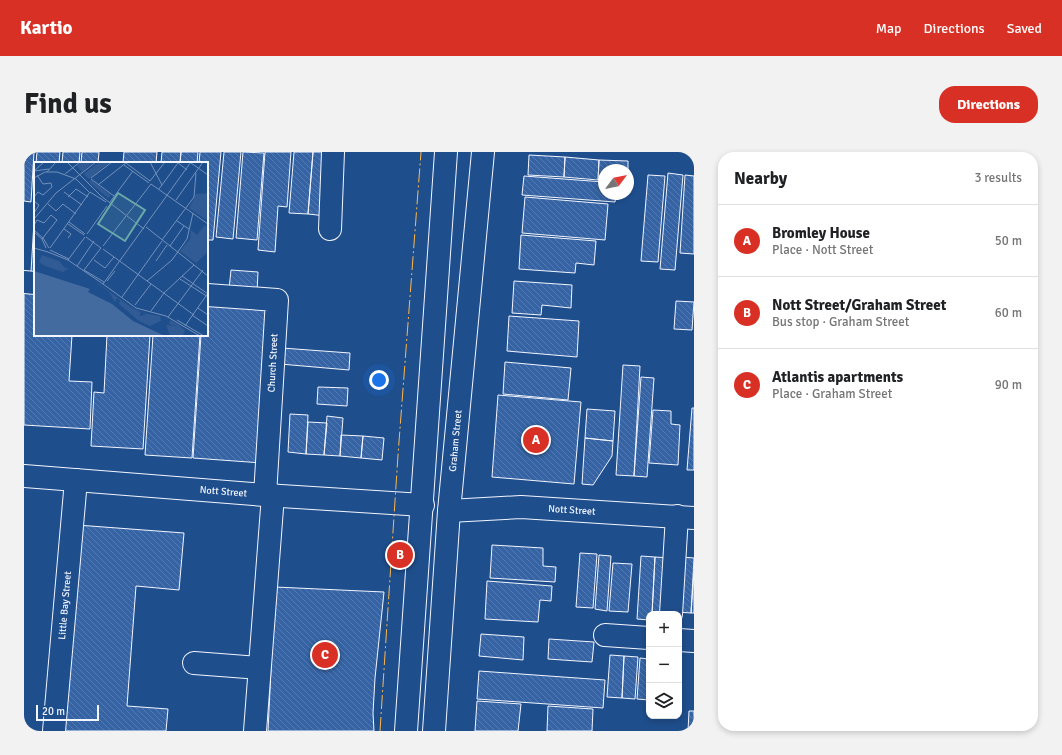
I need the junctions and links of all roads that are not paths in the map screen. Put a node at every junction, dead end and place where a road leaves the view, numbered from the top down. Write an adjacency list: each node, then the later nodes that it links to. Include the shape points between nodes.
1 (333, 152): 4 (main road)
2 (446, 152): 11 (main road)
3 (483, 152): 12 (main road, Graham Street)
4 (330, 229)
5 (24, 282): 6 (main road)
6 (34, 283)
7 (208, 295): 10 (main road, Church Street, via 276,300)
8 (24, 476): 9 (main road, Nott Street)
9 (76, 480): 10 (main road, Nott Street); 21 (main road, Little Bay Street)
10 (269, 495): 11 (main road, Nott Street); 20 (main road)
11 (423, 504): 23 (main road)
12 (450, 511): 13 (main road, Nott Street, via 521,507); 24 (main road, Graham Street)
13 (685, 517): 14 (main road)
14 (671, 611)
15 (605, 636): 16 (main road)
16 (646, 638)
17 (682, 640): 18 (main road)
18 (694, 641)
19 (194, 663): 20 (main road)
20 (260, 668): 22 (main road)
21 (54, 731)
22 (255, 731)
23 (406, 731)
24 (434, 731)

